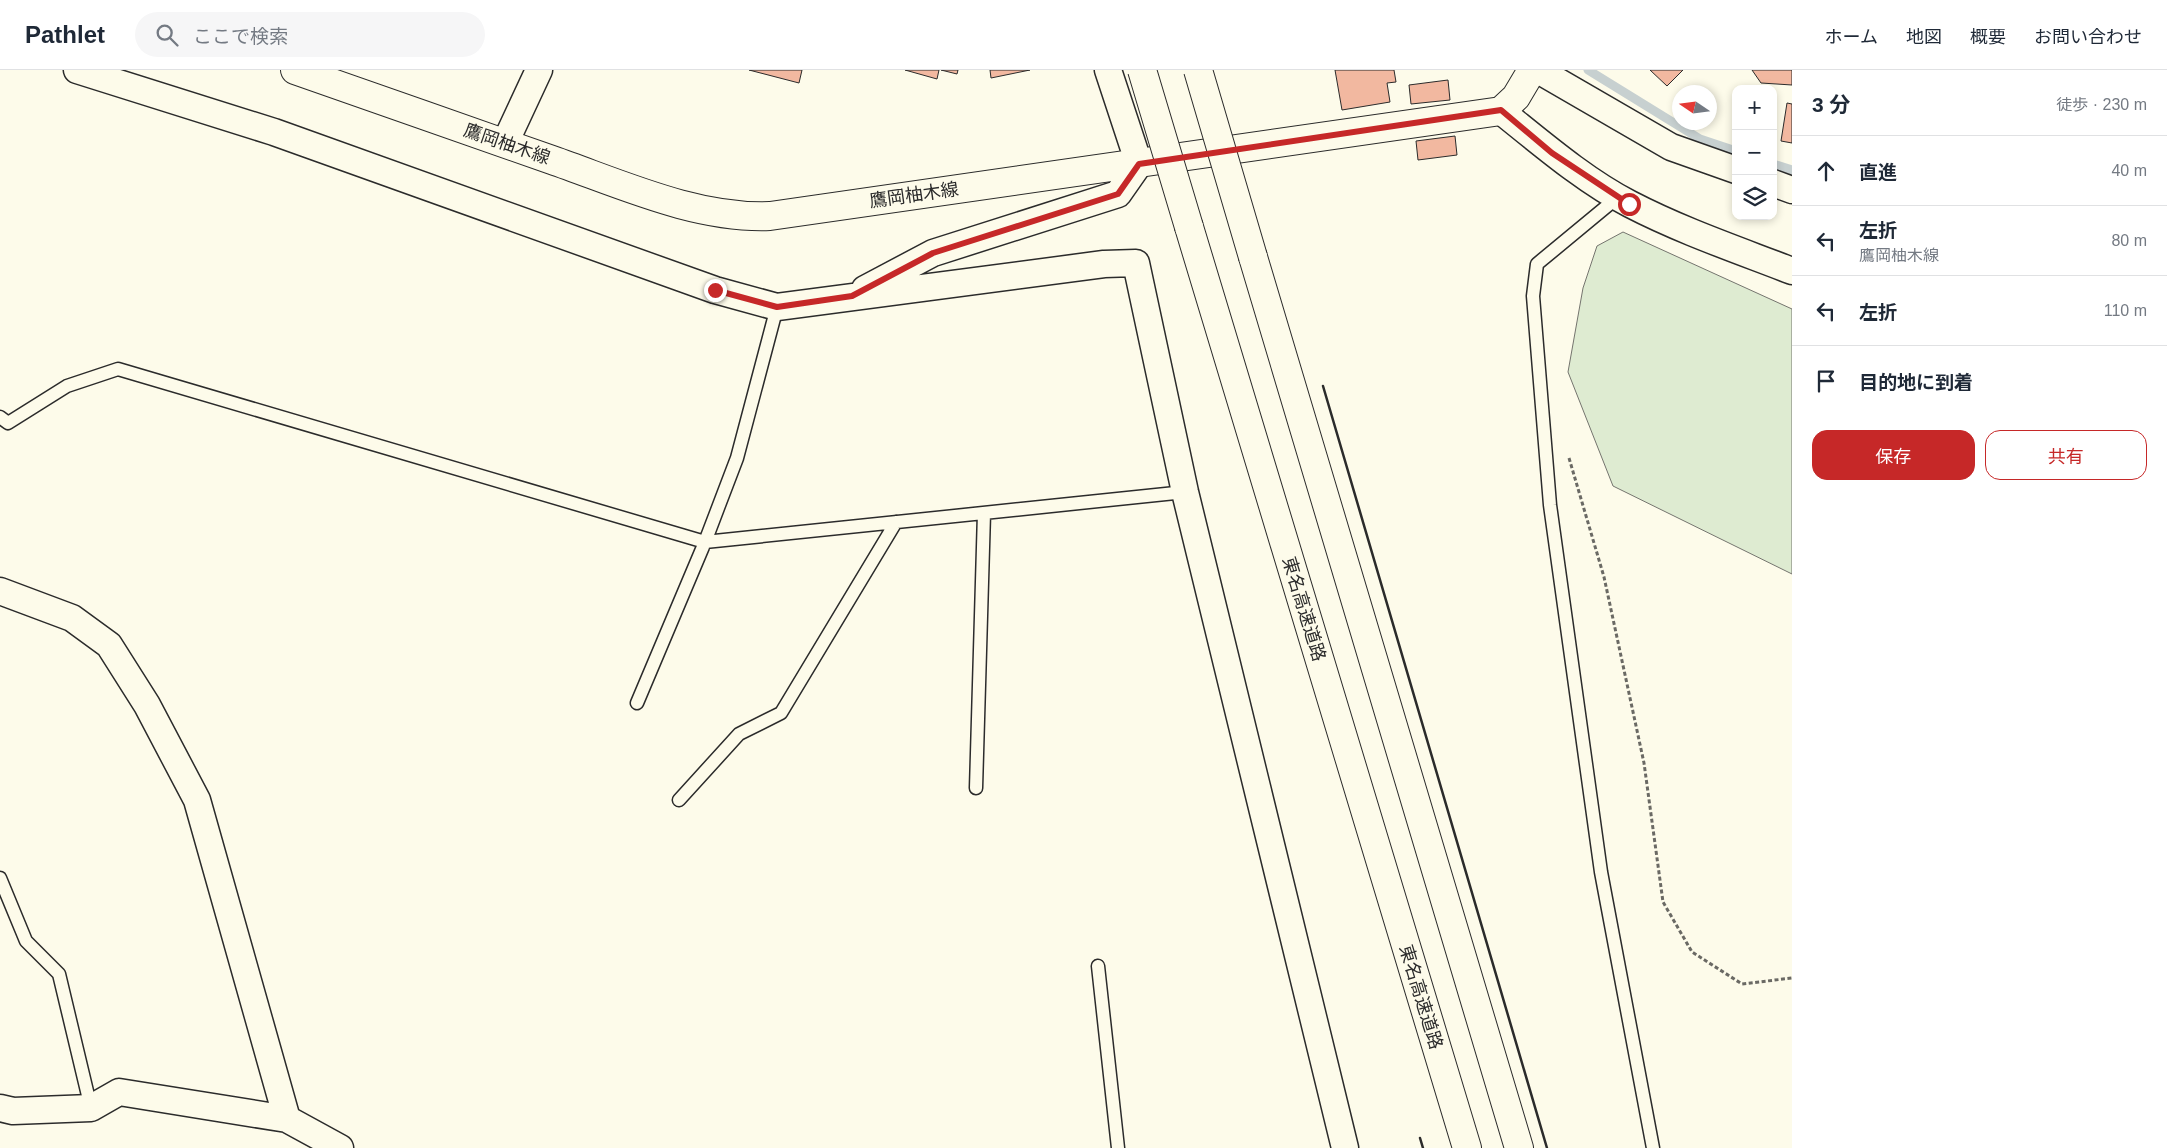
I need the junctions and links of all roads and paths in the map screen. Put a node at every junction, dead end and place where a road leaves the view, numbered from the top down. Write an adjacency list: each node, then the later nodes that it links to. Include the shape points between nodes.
1 (76, 70): 18 (street, via 274,132 715,290)
2 (295, 70): 10 (main road, 鷹岡柚木線)
3 (539, 70): 10 (street)
4 (1108, 70): 11 (street)
5 (1142, 70): 38 (main road, 東名高速道路, bridge)
6 (1198, 70): 39 (main road, bridge)
7 (1532, 70): 9 (main road, via 1516,97)
8 (1538, 70): 12 (street, via 1671,147)
9 (1501, 110): 11 (main road, 鷹岡柚木線); 15 (street, via 1552,153)
10 (505, 143): 11 (main road, 鷹岡柚木線, via 644,192 697,208 743,217 770,216)
11 (1139, 164): 17 (street, via 1118,194 933,253)
12 (1732, 169)
13 (1777, 184): 14 (street)
14 (1792, 190)
15 (1618, 197): 16 (street, via 1686,230); 40 (lane, via 1536,264 1533,296 1550,505 1598,852)
16 (1792, 271)
17 (852, 296): 18 (street); 21 (street, via 1104,264 1136,263)
18 (777, 307): 24 (lane, via 737,458)
19 (0, 417): 24 (lane, via 8,423 67,386 118,369)
20 (1567, 453): 31 (path, via 1606,586 1644,763 1664,902 1692,952 1742,984)
21 (1185, 492): 22 (lane); 37 (street)
22 (984, 513): 23 (lane); 27 (lane)
23 (896, 522): 24 (lane); 28 (lane, via 781,713 739,734)
24 (705, 542): 26 (lane)
25 (0, 591): 34 (street, via 72,618 109,645 147,705 197,800)
26 (637, 703)
27 (976, 788)
28 (679, 800)
29 (0, 878): 33 (lane, via 26,941 59,974)
30 (1098, 966): 36 (lane)
31 (1792, 978)
32 (0, 1108): 33 (street, via 13,1111)
33 (91, 1108): 34 (street, via 119,1092)
34 (287, 1119): 35 (street)
35 (340, 1148)
36 (1118, 1148)
37 (1345, 1148)
38 (1467, 1148)
39 (1519, 1148)
40 (1653, 1148)

